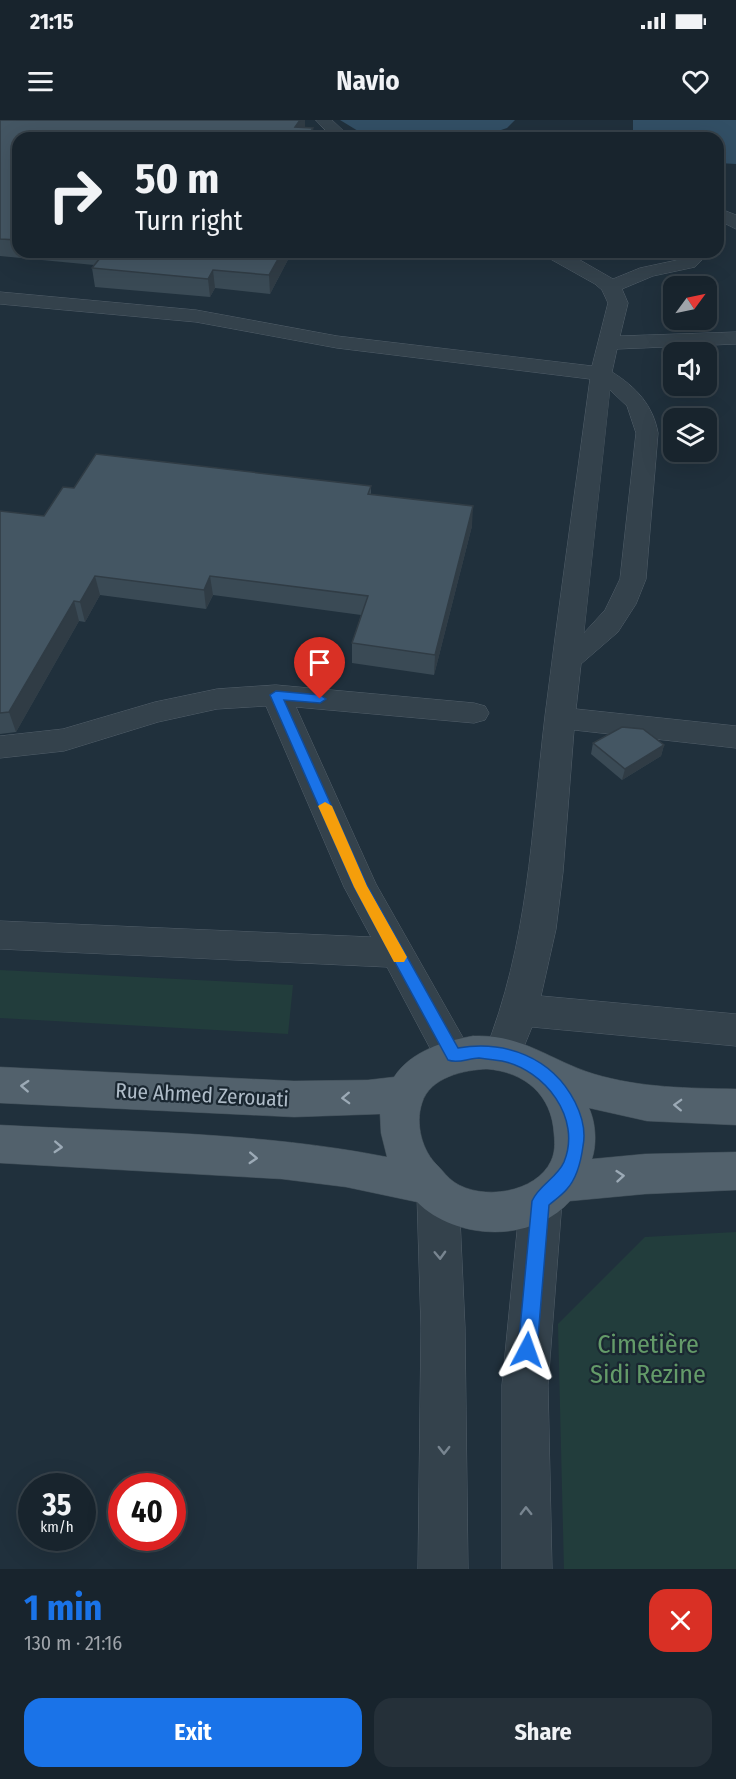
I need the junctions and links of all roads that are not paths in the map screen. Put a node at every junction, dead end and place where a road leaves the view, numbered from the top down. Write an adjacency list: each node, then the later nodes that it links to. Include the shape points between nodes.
1 (324, 120): 2 (street)
2 (334, 132)
3 (563, 258): 5 (street)
4 (694, 258): 5 (street)
5 (611, 287): 8 (street, via 618,303)
6 (0, 298): 9 (street, via 196,316 348,344)
7 (736, 338): 8 (street)
8 (608, 343): 9 (street)
9 (601, 374): 10 (street); 10 (street, via 631,395 646,420 633,579 628,597 605,630)
10 (567, 660): 13 (street)
11 (276, 695): 12 (street); 15 (street, via 217,699 155,712 64,740); 17 (street, via 361,887)
12 (474, 713)
13 (560, 718): 14 (street); 18 (street, via 546,872)
14 (736, 736)
15 (0, 747)
16 (0, 935): 17 (street)
17 (397, 953): 21 (street)
18 (520, 1010): 19 (street); 20 (street)
19 (736, 1030)
20 (503, 1054): 21 (main road, via 478,1051); 22 (main road, via 526,1061)
21 (453, 1055): 24 (main road, via 417,1077)
22 (547, 1075): 25 (main road, one-way to 22, via 668,1105 619,1098); 29 (main road, via 573,1115 576,1138 573,1161)
23 (0, 1085): 24 (main road, Rue Ahmed Zerouati, one-way to 23, via 294,1099)
24 (404, 1094): 28 (main road, via 401,1140 410,1163)
25 (736, 1107)
26 (0, 1144): 28 (main road, one-way to 28, via 282,1160 346,1168)
27 (736, 1171): 29 (main road, one-way to 27, via 645,1174)
28 (431, 1190): 29 (main road, via 462,1208 490,1214 517,1211); 30 (street, one-way to 30, via 443,1329)
29 (552, 1191): 31 (street, one-way to 29, via 525,1385)
30 (443, 1569)
31 (527, 1569)

